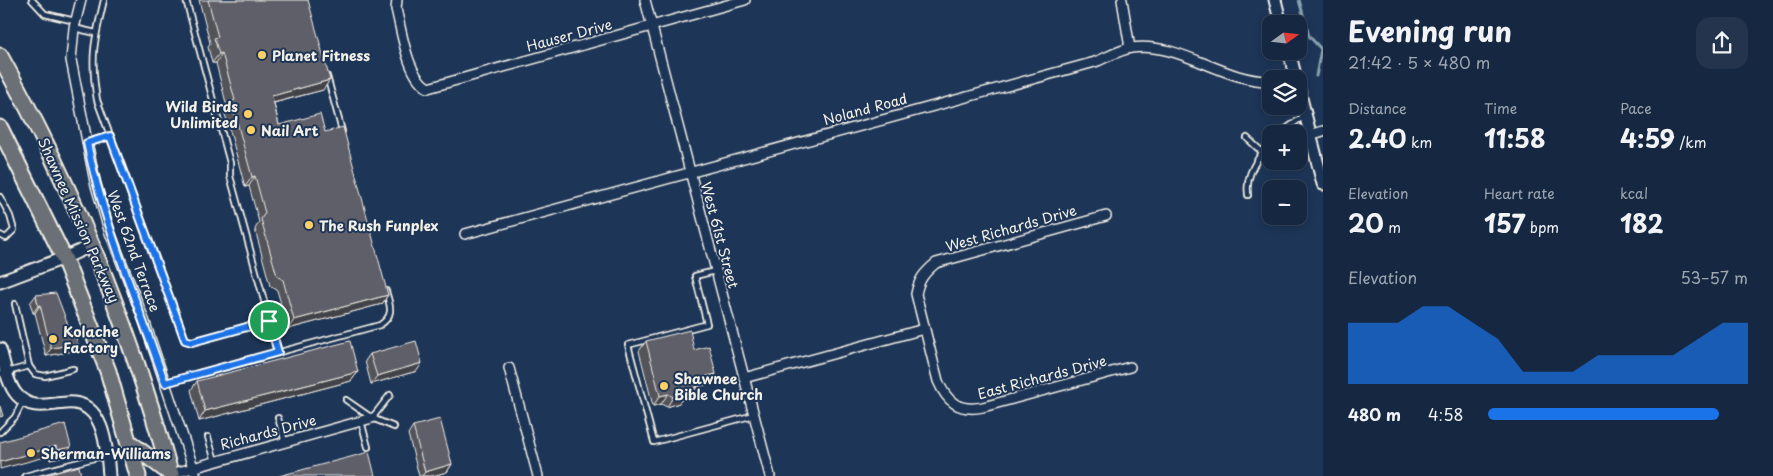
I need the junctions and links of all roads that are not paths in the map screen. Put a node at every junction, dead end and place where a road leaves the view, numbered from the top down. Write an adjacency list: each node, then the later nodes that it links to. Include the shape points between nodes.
1 (32, 0): 11 (lane, via 45,14)
2 (81, 0): 11 (street, West 62nd Terrace)
3 (104, 0): 13 (lane)
4 (186, 0): 41 (lane)
5 (397, 0): 12 (street, Hauser Drive, via 396,9 413,72 428,88)
6 (645, 0): 12 (street, West 61st Street)
7 (746, 0): 12 (street, Hauser Drive)
8 (1122, 0): 14 (street)
9 (1275, 0): 10 (street)
10 (1279, 15)
11 (75, 25): 13 (lane); 26 (street, West 62nd Terrace, via 71,60)
12 (651, 27): 28 (street, West 61st Street)
13 (96, 33): 24 (lane, via 92,62 97,100)
14 (1130, 48): 17 (street, Noland Road, via 1161,49); 28 (street, Noland Road, via 1095,62)
15 (0, 56): 35 (highway, Shawnee Mission Parkway, via 44,139)
16 (324, 66): 22 (lane)
17 (1262, 81)
18 (1305, 116): 19 (lane); 23 (street)
19 (1292, 125)
20 (0, 128): 36 (highway, Shawnee Mission Parkway)
21 (1323, 132): 23 (street)
22 (342, 133)
23 (1310, 135): 29 (street)
24 (110, 136): 26 (lane); 41 (lane, via 185,340 192,342)
25 (1247, 138): 27 (lane)
26 (87, 143): 51 (street, West 62nd Terrace, via 109,230)
27 (1262, 152): 30 (lane, via 1247,185)
28 (689, 173): 33 (street, Noland Road); 37 (street, West 61st Street)
29 (1323, 184)
30 (1248, 195)
31 (0, 197): 34 (lane, via 14,230 9,237)
32 (1106, 216): 42 (street, West Richards Drive, via 936,264 924,273 917,288)
33 (465, 234)
34 (0, 235)
35 (93, 245): 36 (street); 68 (highway, Shawnee Mission Parkway, via 140,372)
36 (64, 258): 38 (street); 63 (highway, Shawnee Mission Parkway, via 108,371)
37 (715, 271): 50 (street, West 61st Street); 55 (lane, via 694,276 707,324 628,345 649,424 654,442)
38 (0, 282)
39 (384, 284): 44 (lane, via 392,313 384,322)
40 (15, 304): 45 (lane)
41 (269, 321): 44 (lane)
42 (924, 329): 46 (street, East Richards Drive, via 944,395 962,408 983,408); 50 (street)
43 (0, 349): 49 (street)
44 (278, 352): 51 (lane)
45 (29, 366): 48 (lane, via 35,374 46,376); 49 (lane)
46 (1130, 367)
47 (509, 368): 72 (street)
48 (73, 369)
49 (3, 373): 54 (street)
50 (744, 378): 55 (street, West 61st Street)
51 (165, 383): 67 (street, West 62nd Terrace)
52 (390, 395): 57 (lane)
53 (346, 400): 57 (lane)
54 (23, 401): 60 (lane, via 15,417); 65 (street, via 32,406 46,407 68,402 82,405 99,421)
55 (754, 415): 73 (street, West 61st Street)
56 (278, 418): 62 (lane)
57 (372, 418): 58 (street, Richards Drive); 59 (lane)
58 (361, 421): 62 (street, Richards Drive); 64 (lane)
59 (394, 427)
60 (0, 432)
61 (208, 437): 66 (lane)
62 (284, 442): 66 (street, Richards Drive)
63 (130, 443): 68 (highway); 71 (highway, Shawnee Mission Parkway)
64 (368, 447)
65 (107, 455): 69 (lane); 70 (street)
66 (215, 461): 67 (street, Richards Drive)
67 (195, 472): 68 (street, Richards Drive)
68 (171, 475)
69 (25, 476)
70 (109, 476)
71 (138, 476)
72 (538, 476)
73 (770, 476)

